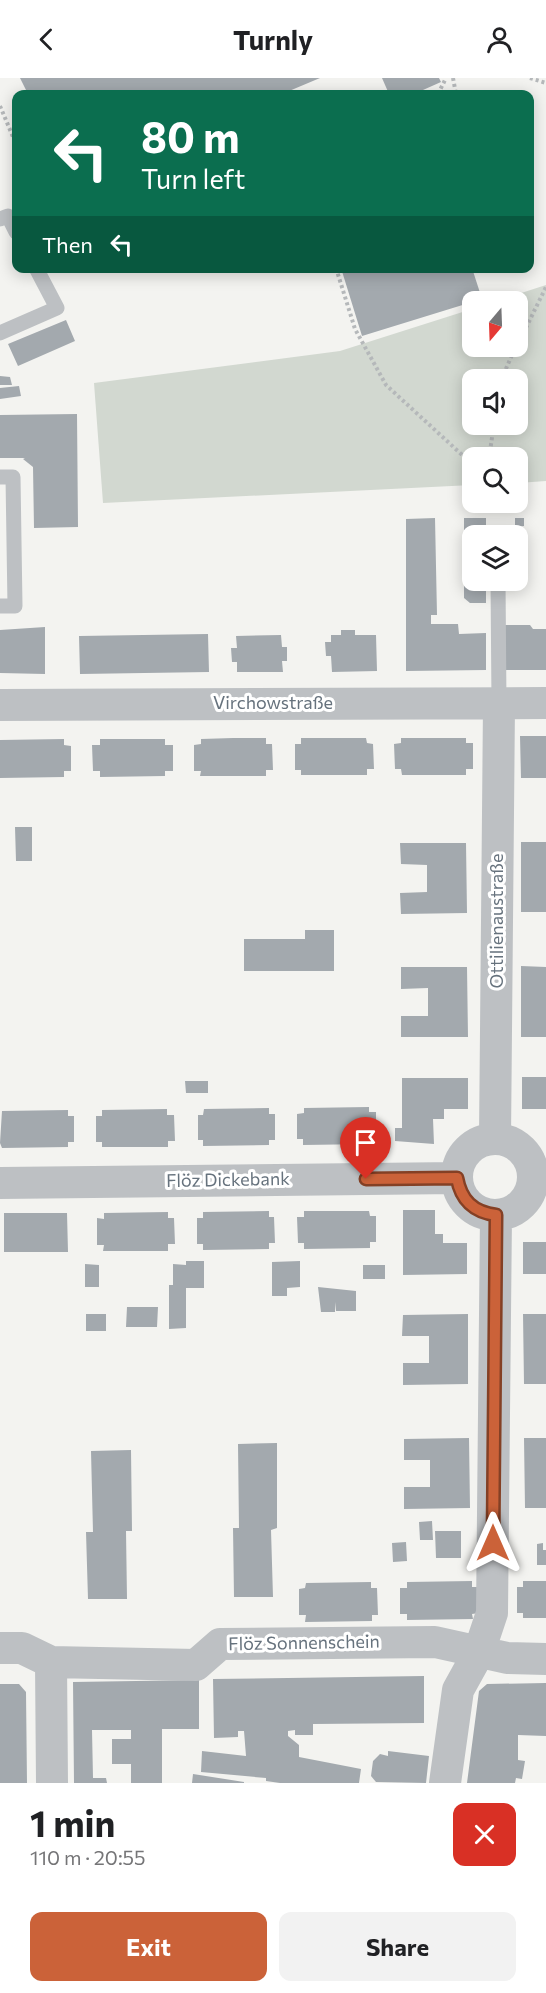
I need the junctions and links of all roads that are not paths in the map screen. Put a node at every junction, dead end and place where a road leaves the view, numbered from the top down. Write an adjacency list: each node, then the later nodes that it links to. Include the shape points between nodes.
1 (0, 219): 2 (lane, via 8,216)
2 (12, 224)
3 (39, 273): 4 (lane, via 57,308)
4 (0, 333)
5 (0, 477): 7 (lane, via 13,477 15,606)
6 (498, 591): 9 (lane)
7 (0, 606)
8 (546, 703): 9 (street, Virchowstraße)
9 (499, 704): 10 (street, Virchowstraße); 11 (street, Ottilienaustraße)
10 (0, 705)
11 (495, 1139): 12 (street, via 507,1141 526,1155); 13 (street, via 483,1141 464,1155)
12 (539, 1177): 15 (street, via 526,1199 507,1213)
13 (457, 1178): 14 (street, Flöz Dickebank); 15 (street, via 465,1200 484,1213)
14 (0, 1183)
15 (496, 1215): 17 (street, via 492,1613)
16 (0, 1648): 19 (street, Flöz Sonnenschein, via 22,1648)
17 (478, 1652): 18 (street, Flöz Sonnenschein); 19 (street, Flöz Sonnenschein, via 435,1642 220,1644 196,1665); 21 (street, via 458,1690)
18 (546, 1659)
19 (51, 1662): 20 (street)
20 (52, 1783)
21 (445, 1783)

